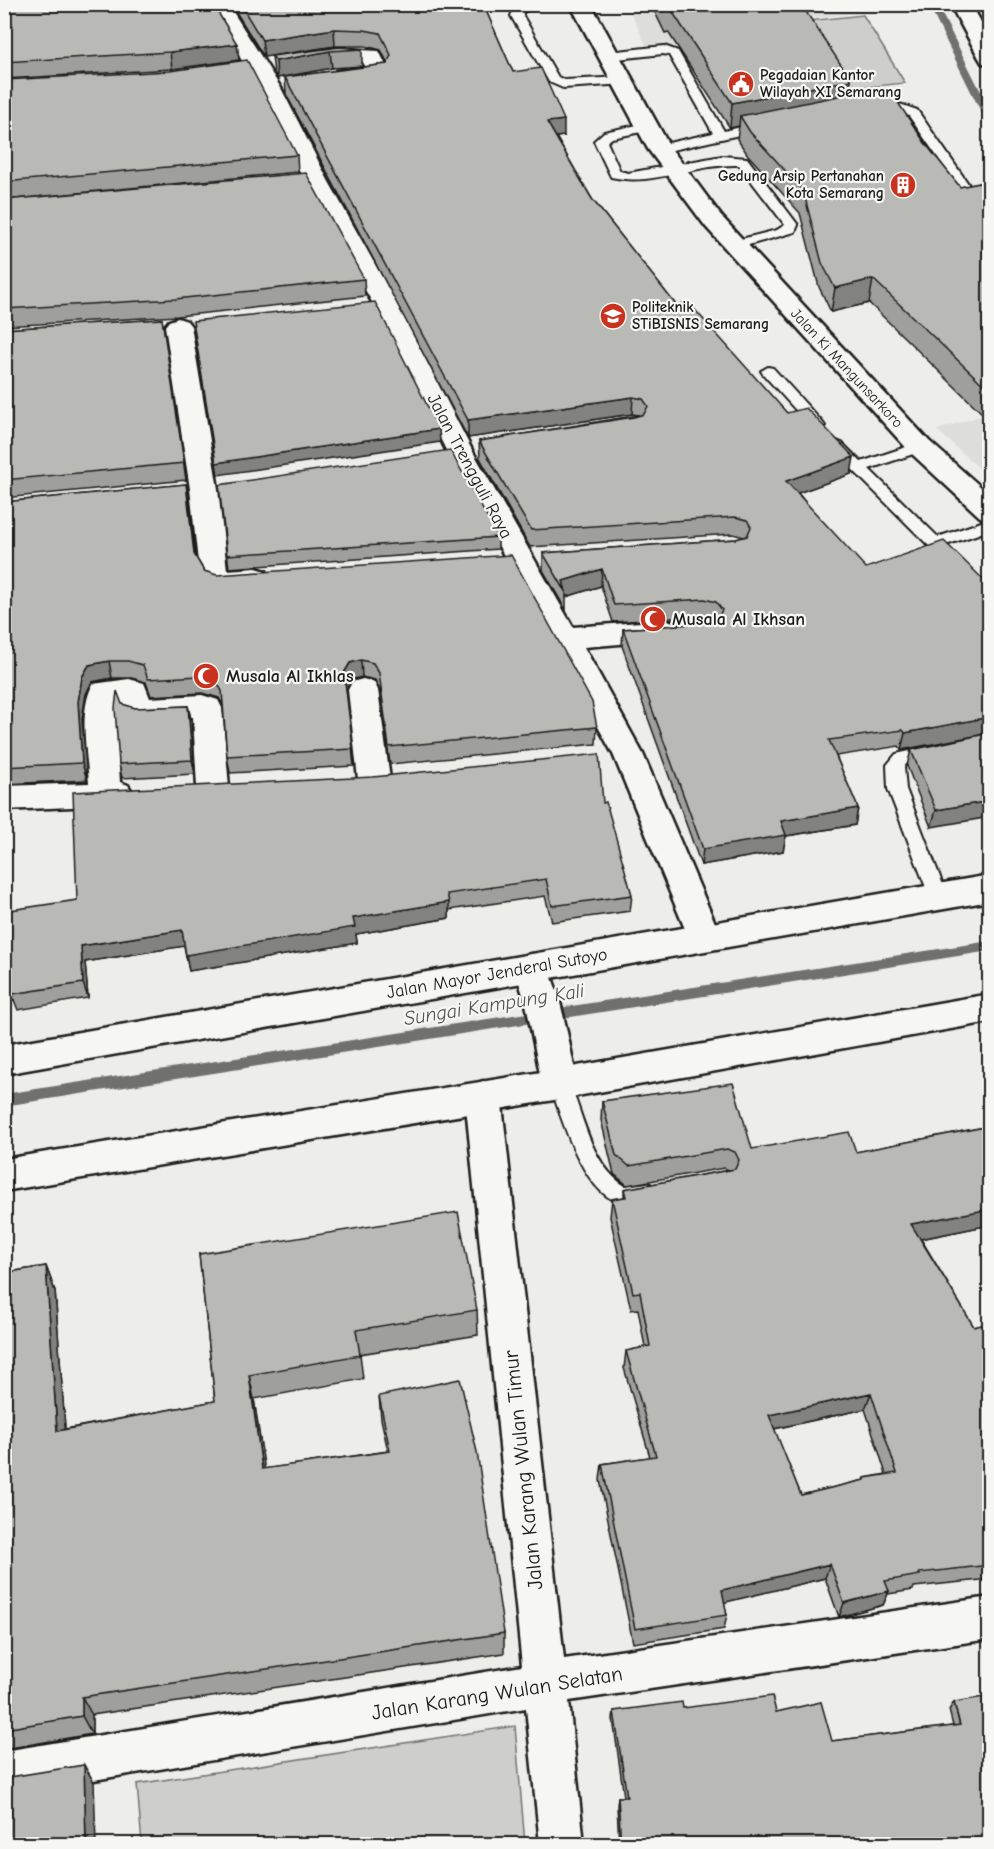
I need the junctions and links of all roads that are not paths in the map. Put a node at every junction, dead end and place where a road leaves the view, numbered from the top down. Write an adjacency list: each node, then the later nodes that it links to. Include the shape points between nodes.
1 (217, 4): 7 (street, Jalan Trengguli Raya)
2 (538, 4): 9 (lane, via 518,10 517,16 554,79 563,84)
3 (580, 4): 5 (street, Jalan Ki Mangunsarkoro)
4 (960, 4): 6 (street)
5 (608, 56): 9 (street, Jalan Ki Mangunsarkoro); 13 (lane, via 674,52)
6 (990, 58)
7 (267, 65): 8 (street, via 341,55 371,56 379,73); 22 (street, Jalan Trengguli Raya, via 280,86 304,181 374,305)
8 (322, 79)
9 (622, 81): 12 (street, Jalan Ki Mangunsarkoro)
10 (862, 107): 16 (lane, via 894,106 913,113)
11 (774, 124): 13 (lane)
12 (647, 128): 14 (street, Jalan Ki Mangunsarkoro); 15 (lane, via 608,135 600,141 615,174 628,177)
13 (720, 135): 14 (lane)
14 (659, 149): 15 (street, Jalan Ki Mangunsarkoro)
15 (673, 170): 17 (street, Jalan Ki Mangunsarkoro); 17 (lane, via 722,160 743,161 792,225 783,233)
16 (963, 185)
17 (734, 245): 21 (street, Jalan Ki Mangunsarkoro)
18 (178, 325): 26 (street, via 215,576 224,580)
19 (768, 371): 23 (lane)
20 (489, 445): 22 (street)
21 (920, 447): 23 (lane); 24 (street, Jalan Ki Mangunsarkoro)
22 (448, 452): 28 (street, Jalan Trengguli Raya, via 520,558)
23 (858, 468): 25 (lane, via 939,547)
24 (990, 511)
25 (990, 524)
26 (283, 576)
27 (691, 628): 28 (street)
28 (564, 638): 38 (street, Jalan Trengguli Raya, via 613,756)
29 (363, 690): 31 (street, via 362,780)
30 (944, 749): 37 (lane, via 902,758 895,765 897,789)
31 (408, 776)
32 (212, 787): 34 (street, via 207,708 138,710 133,691 129,690 103,695)
33 (141, 791): 34 (street)
34 (105, 793): 35 (street)
35 (4, 798)
36 (990, 888): 37 (street, Jalan Mayor Jenderal Sutoyo)
37 (939, 898): 38 (street, Jalan Mayor Jenderal Sutoyo)
38 (704, 937): 39 (street, Jalan Mayor Jenderal Sutoyo)
39 (531, 967): 41 (street, Jalan Mayor Jenderal Sutoyo); 42 (street)
40 (990, 1008): 42 (street)
41 (4, 1060)
42 (560, 1084): 43 (street); 45 (lane, via 574,1128 601,1176 615,1192 624,1196)
43 (483, 1096): 44 (street); 47 (street, Jalan Karang Wulan Timur)
44 (4, 1175)
45 (668, 1188)
46 (990, 1618): 47 (street, Jalan Karang Wulan Selatan)
47 (546, 1683): 48 (street, Jalan Karang Wulan Selatan); 49 (street, Jalan Karang Wulan Timur)
48 (4, 1773)
49 (562, 1845)

